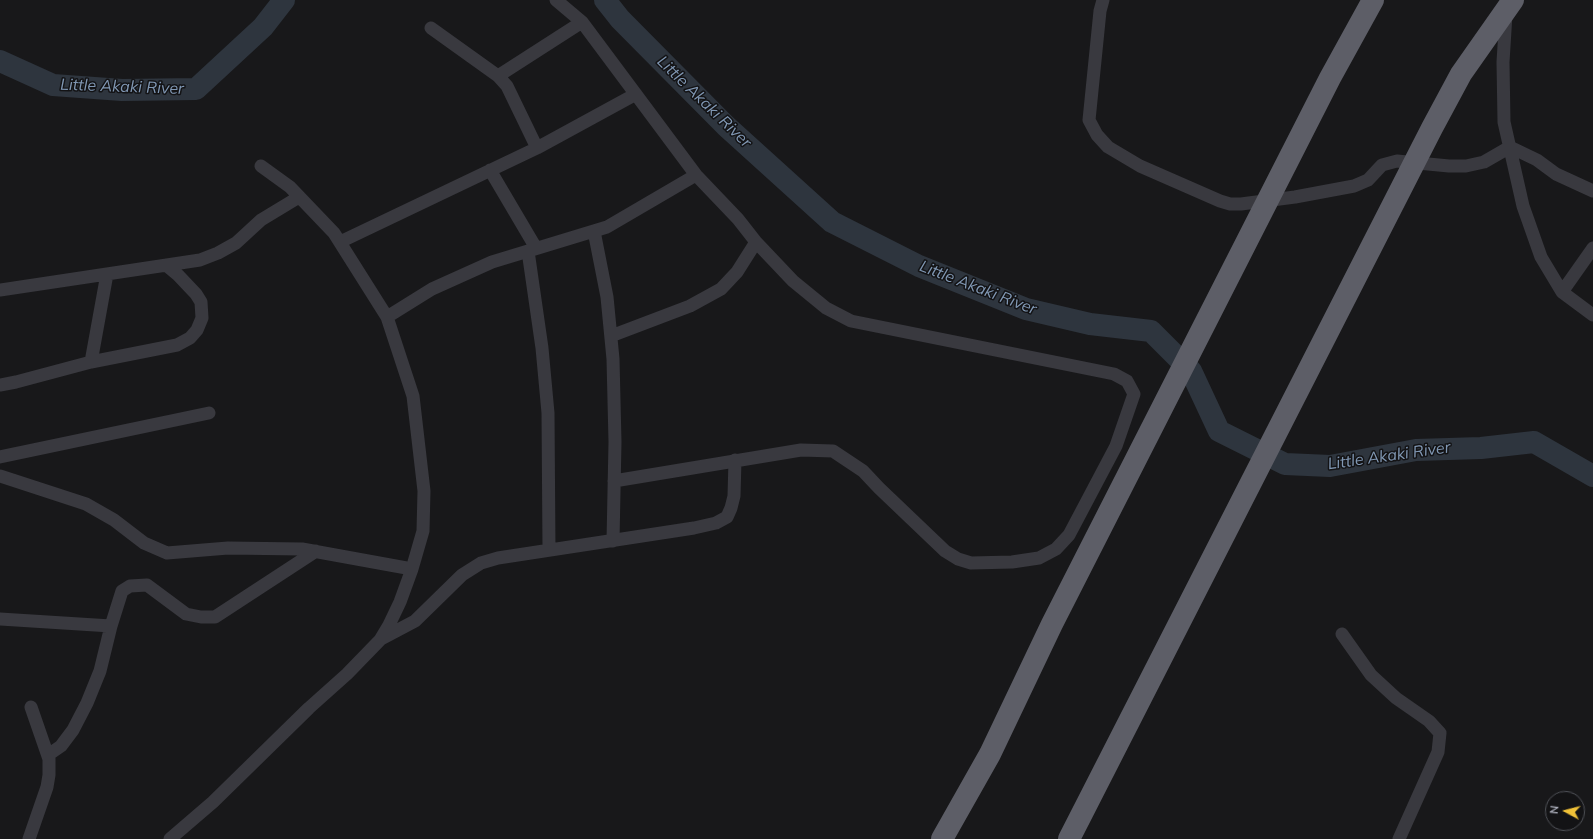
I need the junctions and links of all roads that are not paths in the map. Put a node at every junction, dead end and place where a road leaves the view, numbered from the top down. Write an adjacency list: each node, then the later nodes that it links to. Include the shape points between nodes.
1 (556, 0): 5 (street)
2 (1103, 0): 9 (street, via 1090,120 1097,135 1108,147 1140,166 1220,201 1242,204 1354,186 1368,180 1382,165 1397,161 1466,166 1484,162)
3 (1373, 0): 47 (highway, via 1330,78 1052,624 990,754)
4 (1510, 5): 9 (street, via 1503,62 1504,122); 48 (highway, via 1461,74 1432,128)
5 (582, 22): 7 (street); 8 (street)
6 (431, 28): 7 (street)
7 (498, 76): 10 (street, via 507,86)
8 (636, 94): 10 (street); 13 (street)
9 (1510, 147): 14 (street, via 1537,160 1556,174); 24 (street, via 1523,206 1541,257)
10 (537, 148): 12 (street)
11 (261, 166): 15 (street)
12 (490, 170): 17 (street); 20 (street)
13 (696, 175): 16 (street, via 607,227); 18 (street)
14 (1593, 190)
15 (300, 197): 17 (street); 21 (street, via 261,220 236,243 218,253 200,260)
16 (594, 231): 20 (street); 27 (street, via 607,297)
17 (340, 242): 26 (street)
18 (756, 242): 27 (street, via 737,272 721,288 690,306); 32 (street, via 793,281 826,308 851,321 1114,374 1127,381 1134,394 1116,446 1069,535 1056,549 1039,558 1012,562 971,563 958,559 945,551 863,471 833,451 801,450)
19 (1593, 248): 24 (street)
20 (532, 250): 26 (street, via 492,262 432,289); 36 (street, via 548,413)
21 (166, 265): 22 (street); 28 (street, via 201,302 202,318 197,330 177,346)
22 (107, 274): 23 (street); 28 (street)
23 (0, 290)
24 (1562, 292): 25 (street)
25 (1593, 315)
26 (387, 317): 38 (street, via 413,396 424,490 423,531)
27 (611, 336): 34 (street, via 614,374)
28 (91, 362): 29 (street)
29 (0, 385)
30 (209, 413): 31 (street)
31 (0, 456)
32 (735, 460): 34 (street); 35 (street, via 734,496 727,517 716,523 694,528)
33 (0, 476): 37 (street, via 86,504 114,520 144,543 167,553 228,548 302,549)
34 (614, 481): 35 (street)
35 (613, 541): 36 (street)
36 (549, 550): 42 (street, via 481,563 462,575 415,621)
37 (316, 552): 38 (street); 40 (street, via 215,617 186,614 147,585 130,586 122,591)
38 (412, 569): 42 (street, via 389,625)
39 (0, 619): 40 (street)
40 (111, 626): 44 (street, via 100,671 87,703 73,730 61,746)
41 (1342, 634): 49 (street, via 1371,675 1396,698 1429,721 1440,733 1438,752)
42 (380, 640): 46 (street, via 213,802)
43 (31, 707): 44 (street)
44 (48, 755): 45 (street, via 47,787)
45 (29, 839)
46 (170, 839)
47 (942, 839)
48 (1069, 839)
49 (1399, 839)

